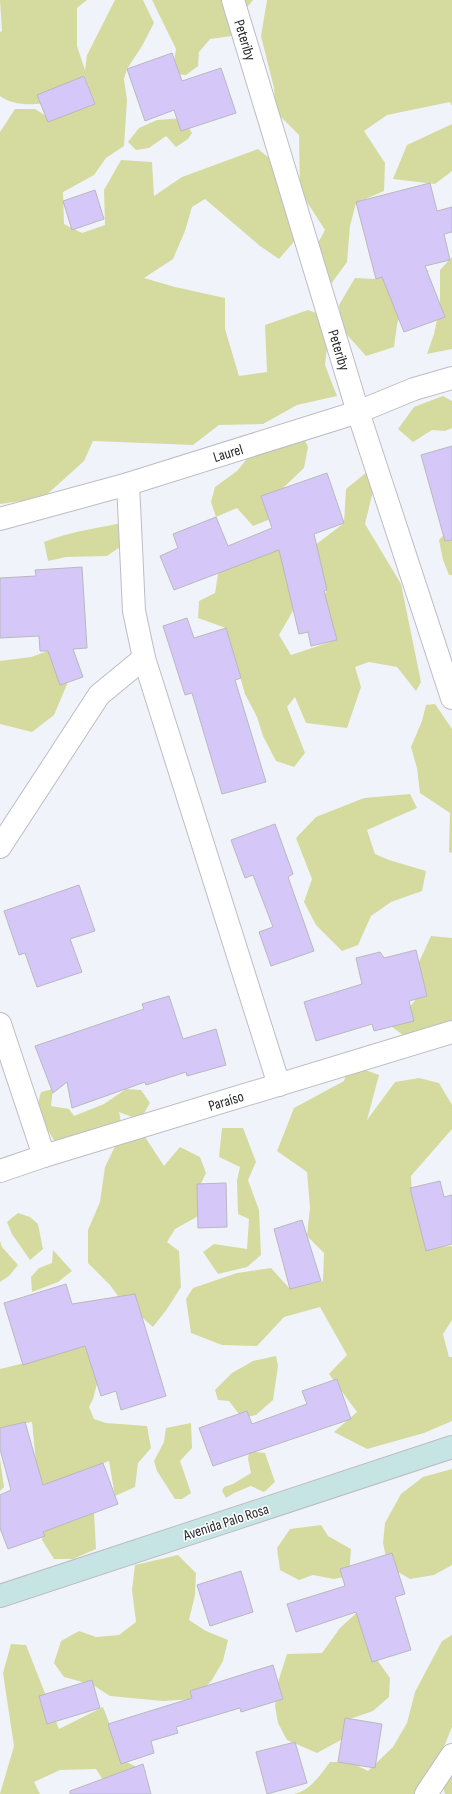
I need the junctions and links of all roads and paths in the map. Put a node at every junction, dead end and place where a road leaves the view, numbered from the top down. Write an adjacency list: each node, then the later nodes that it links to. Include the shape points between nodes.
1 (233, 0): 3 (street, Peteriby)
2 (452, 378): 3 (street, Laurel, via 414,389)
3 (358, 412): 4 (street, Laurel); 7 (street, Peteriby)
4 (128, 484): 5 (street, Laurel); 6 (street, via 134,611)
5 (0, 519)
6 (144, 658): 8 (street, via 99,695); 11 (street)
7 (452, 698)
8 (0, 848)
9 (0, 1024): 12 (street)
10 (452, 1032): 11 (street, Paraíso)
11 (279, 1085): 12 (street, Paraíso)
12 (44, 1156): 13 (street, Paraíso)
13 (0, 1171)
14 (452, 1447): 15 (main road, Avenida Palo Rosa)
15 (0, 1596)
16 (452, 1755): 17 (street)
17 (426, 1794)

